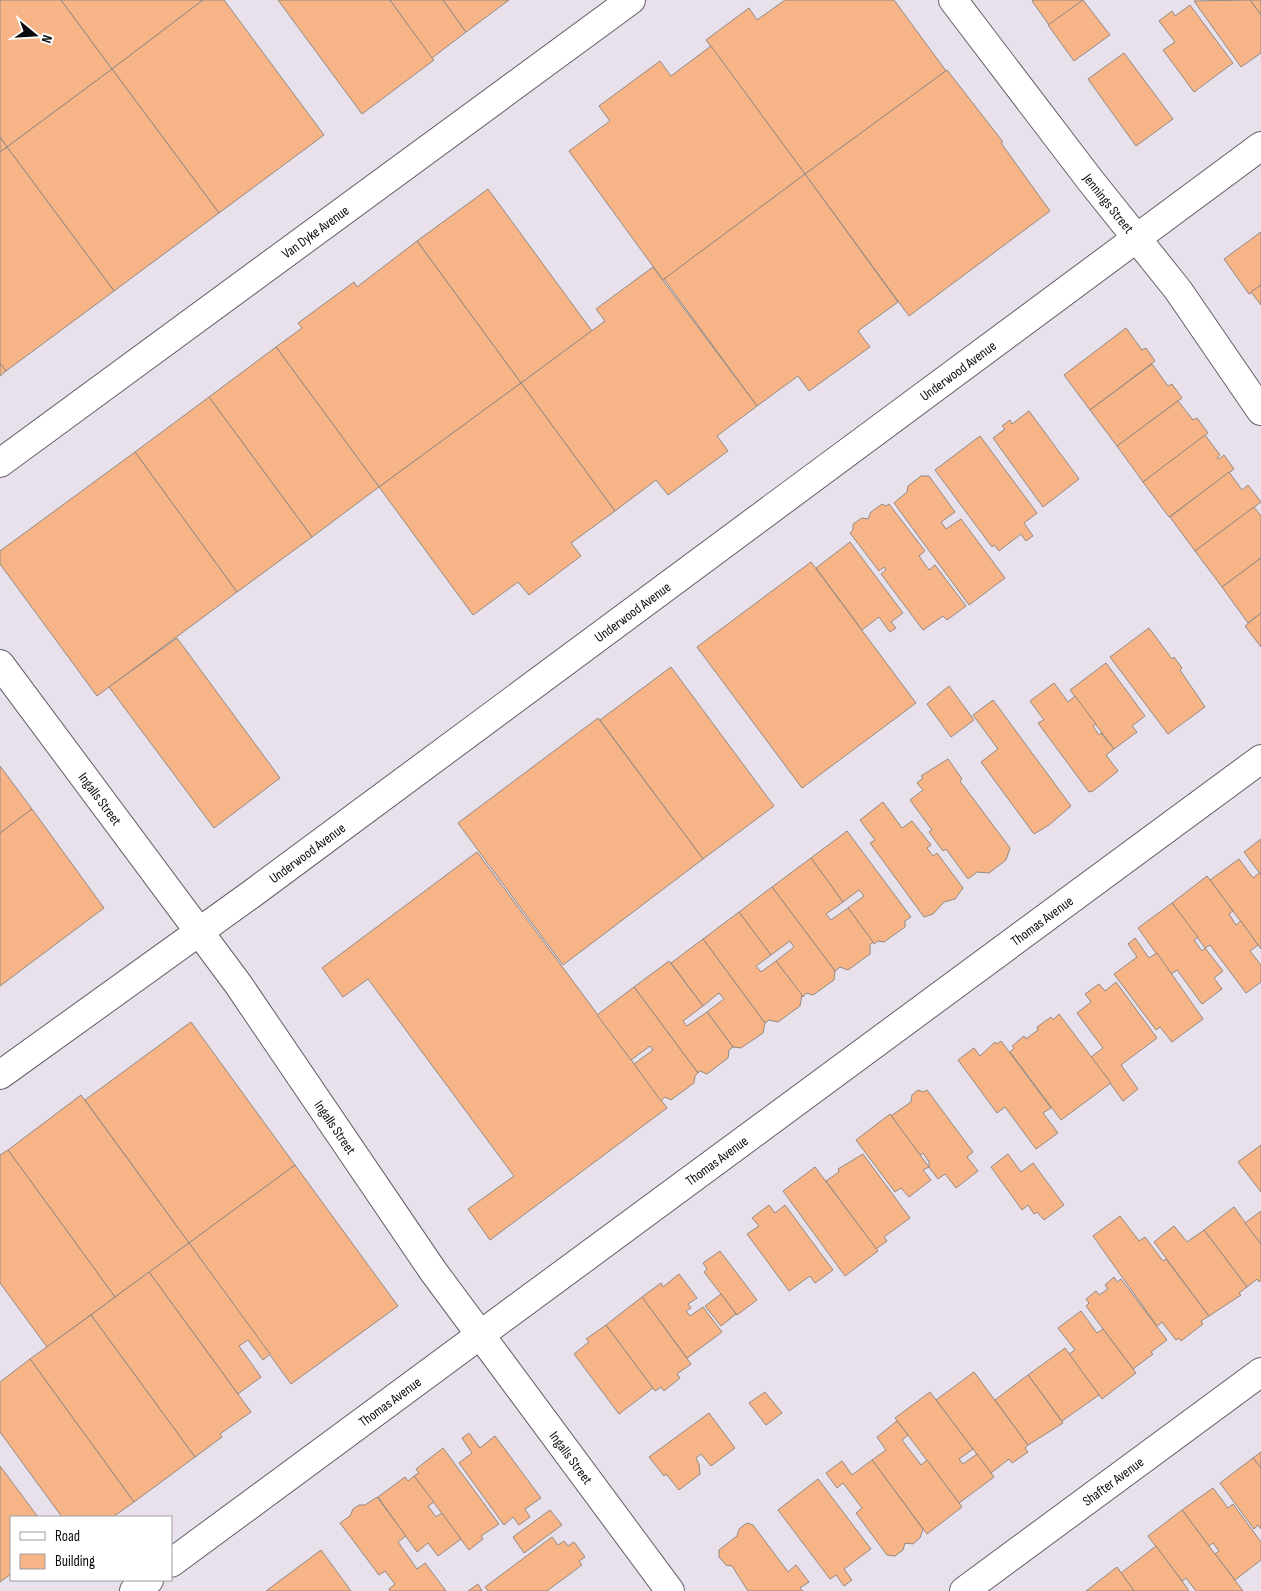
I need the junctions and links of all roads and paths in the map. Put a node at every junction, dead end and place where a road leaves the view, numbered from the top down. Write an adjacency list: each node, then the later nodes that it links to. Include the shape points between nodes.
1 (631, 0): 6 (street, Van Dyke Avenue)
2 (953, 0): 4 (street, Jennings Street)
3 (1261, 146): 4 (street, Underwood Avenue)
4 (1136, 238): 5 (street, Jennings Street, via 1178,290); 9 (street, Underwood Avenue)
5 (1261, 411)
6 (0, 463)
7 (0, 664): 9 (street, Ingalls Street)
8 (1261, 759): 11 (street, Thomas Avenue)
9 (198, 932): 10 (street, Underwood Avenue); 11 (street, Ingalls Street, via 238,984)
10 (0, 1075)
11 (480, 1335): 13 (street, Thomas Avenue); 16 (street, Ingalls Street)
12 (1261, 1372): 17 (street, Shafter Avenue)
13 (172, 1563)
14 (148, 1581): 15 (street)
15 (134, 1591)
16 (670, 1591)
17 (964, 1591)

